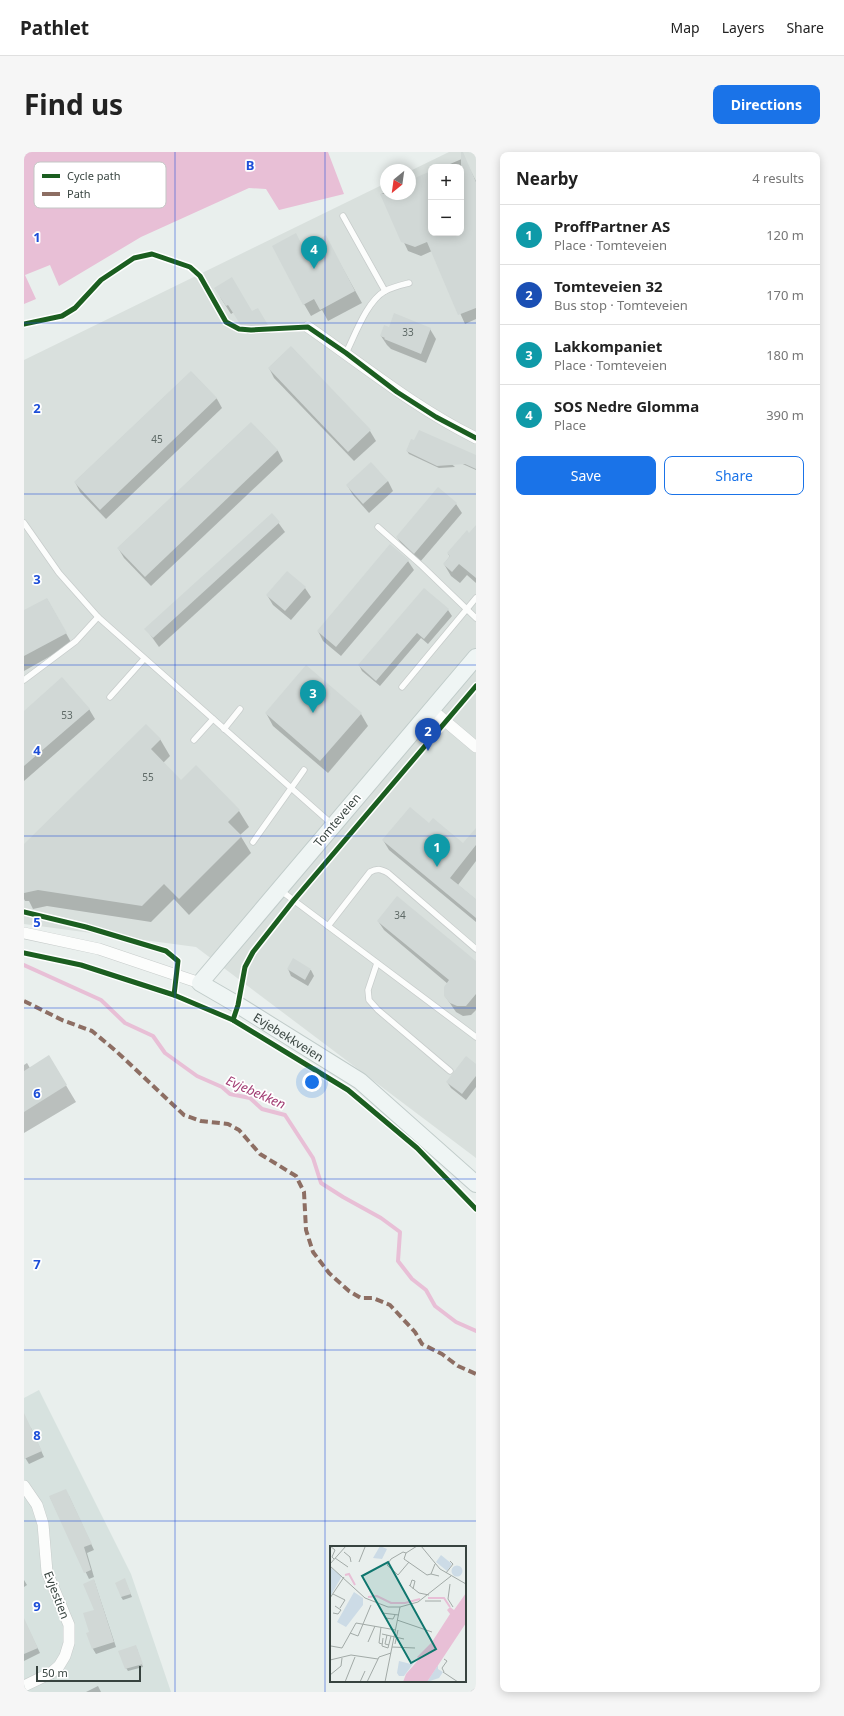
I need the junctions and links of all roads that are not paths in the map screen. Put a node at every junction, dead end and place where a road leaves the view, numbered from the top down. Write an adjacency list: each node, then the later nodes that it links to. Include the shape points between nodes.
1 (343, 216): 3 (lane)
2 (409, 283): 3 (lane)
3 (385, 291): 5 (lane, via 369,308)
4 (308, 327): 5 (street)
5 (346, 353): 6 (street, via 397,392)
6 (476, 438)
7 (25, 525): 11 (lane, via 59,573)
8 (378, 527): 10 (lane)
9 (476, 598): 10 (lane)
10 (466, 610): 12 (lane); 16 (lane)
11 (98, 617): 14 (lane); 15 (lane, via 76,641)
12 (476, 618)
13 (476, 657): 19 (street, Tomteveien)
14 (144, 659): 17 (lane); 20 (lane)
15 (24, 680)
16 (402, 687)
17 (110, 697)
18 (240, 708): 21 (lane)
19 (431, 709): 23 (street); 26 (street, Tomteveien)
20 (213, 719): 21 (lane); 22 (lane)
21 (224, 729): 25 (lane)
22 (194, 740)
23 (476, 747)
24 (304, 770): 25 (lane)
25 (291, 788): 26 (lane); 27 (lane)
26 (333, 825): 28 (street, Tomteveien)
27 (253, 842)
28 (278, 888): 29 (lane); 33 (street, Tomteveien)
29 (328, 926): 31 (lane, via 370,872 381,869); 32 (lane)
30 (24, 933): 33 (street, Evjebekkveien, via 99,949)
31 (476, 949)
32 (377, 963): 34 (lane); 35 (lane, via 368,990 369,1000)
33 (200, 983): 36 (street, Evjebekkveien, via 360,1081)
34 (476, 1037)
35 (450, 1071)
36 (476, 1184)
37 (24, 1486): 38 (street, Evjestien, via 36,1505 43,1524 47,1572 68,1625 69,1643 59,1666 51,1673)
38 (24, 1686)

